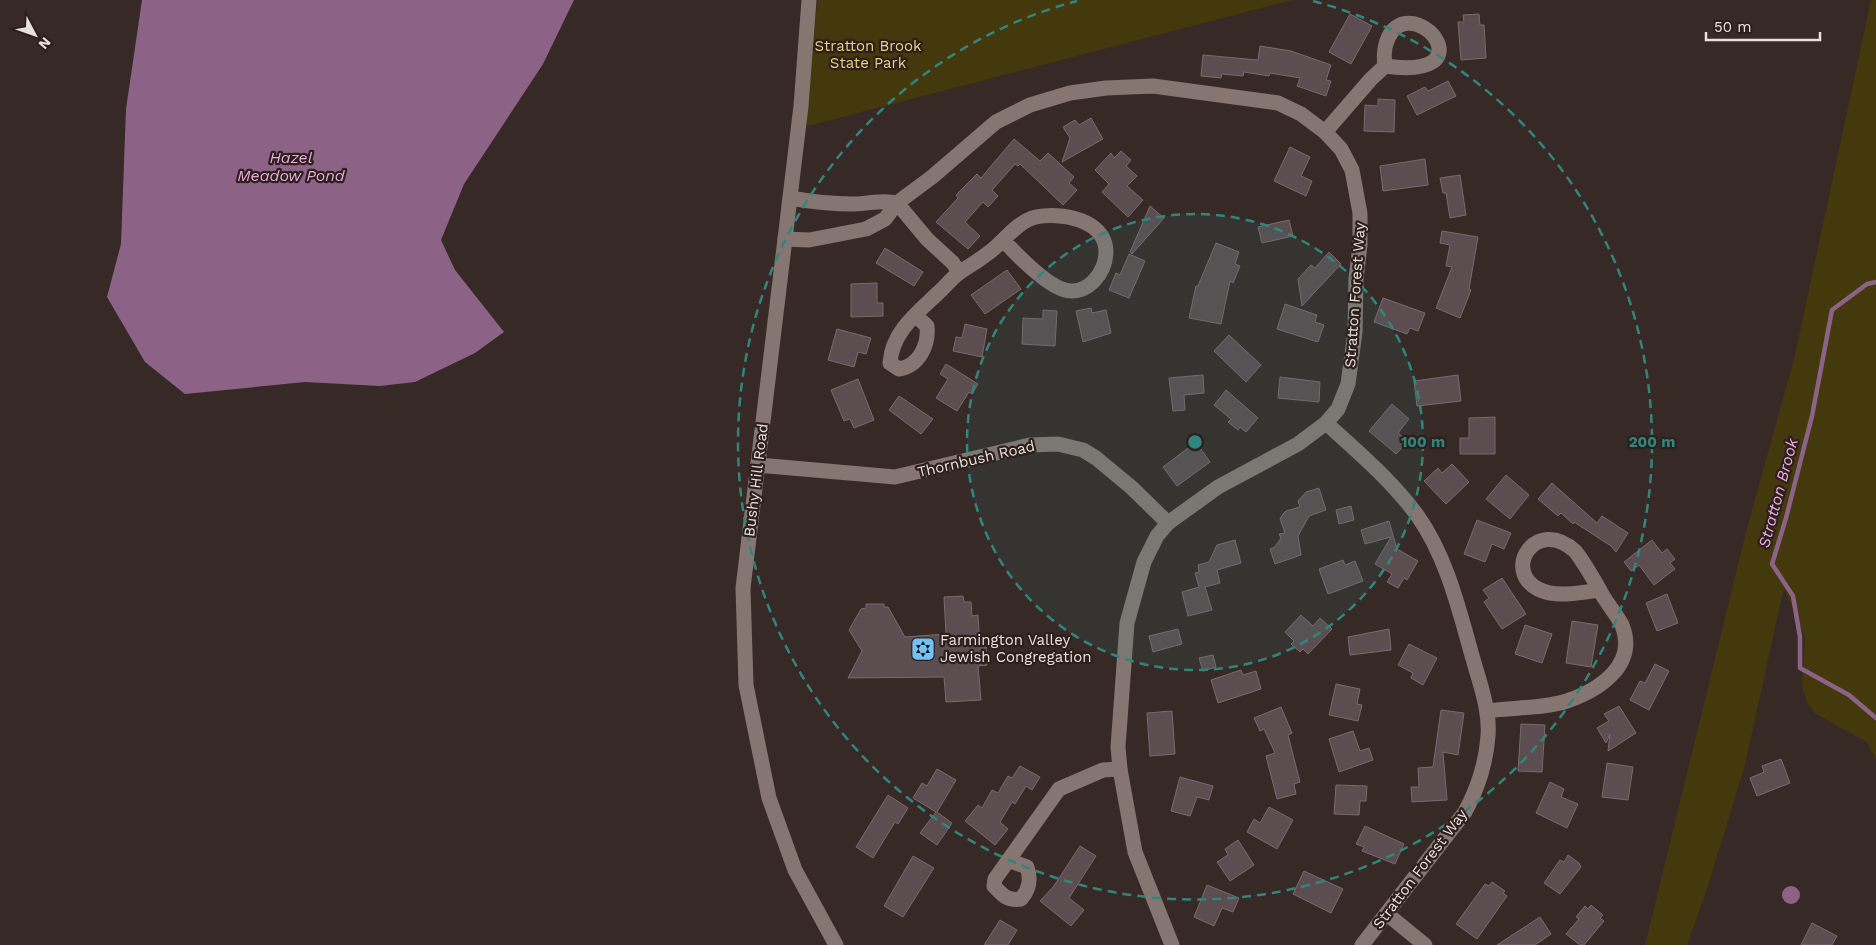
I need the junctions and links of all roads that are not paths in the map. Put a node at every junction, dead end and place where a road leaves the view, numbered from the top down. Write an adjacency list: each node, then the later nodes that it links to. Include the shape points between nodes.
1 (809, 0): 4 (street, Bushy Hill Road)
2 (1385, 66): 3 (street)
3 (1325, 132): 5 (street, Stratton Forest Way, via 1301,114 1278,103 1153,86 1070,93 1030,105 996,122); 10 (street, Stratton Forest Way, via 1341,149 1352,170 1360,213 1355,332 1348,384 1338,409)
4 (790, 198): 5 (street, via 822,204 857,204 884,199); 6 (street, Bushy Hill Road)
5 (897, 203): 6 (street, Stratton Forest Way, via 885,219 866,228 809,240); 8 (street)
6 (785, 239): 11 (street, Bushy Hill Road)
7 (1003, 240): 7 (street, via 1024,221 1036,217 1069,217 1097,231 1106,251 1096,280 1089,286 1066,290 1050,283); 8 (street)
8 (959, 273): 9 (street)
9 (915, 315)
10 (1326, 423): 12 (street, Stratton Forest Way, via 1298,444 1218,486); 14 (street, Stratton Forest Way, via 1395,489 1432,540 1457,602)
11 (758, 465): 12 (street, Thornbush Road, via 895,477 1030,445 1058,444 1077,448 1096,458); 18 (street, Bushy Hill Road, via 742,588 746,685 769,798 795,870)
12 (1168, 523): 15 (street, Stratton Forest Way, via 1157,536 1144,562 1127,623 1118,747)
13 (1599, 590): 13 (street, via 1587,566 1565,542 1550,538 1537,540 1522,559 1523,570 1536,588 1544,592 1578,594); 14 (street, via 1622,625 1625,638 1625,651 1615,674 1604,683 1566,701)
14 (1487, 711): 17 (street, Stratton Forest Way, via 1488,736 1478,788 1465,812)
15 (1120, 769): 16 (street, via 1103,770 1059,789); 19 (street, Stratton Forest Way, via 1136,852)
16 (1008, 860)
17 (1387, 914): 20 (street, Stratton Forest Way); 21 (street)
18 (836, 945)
19 (1172, 945)
20 (1362, 945)
21 (1425, 945)

